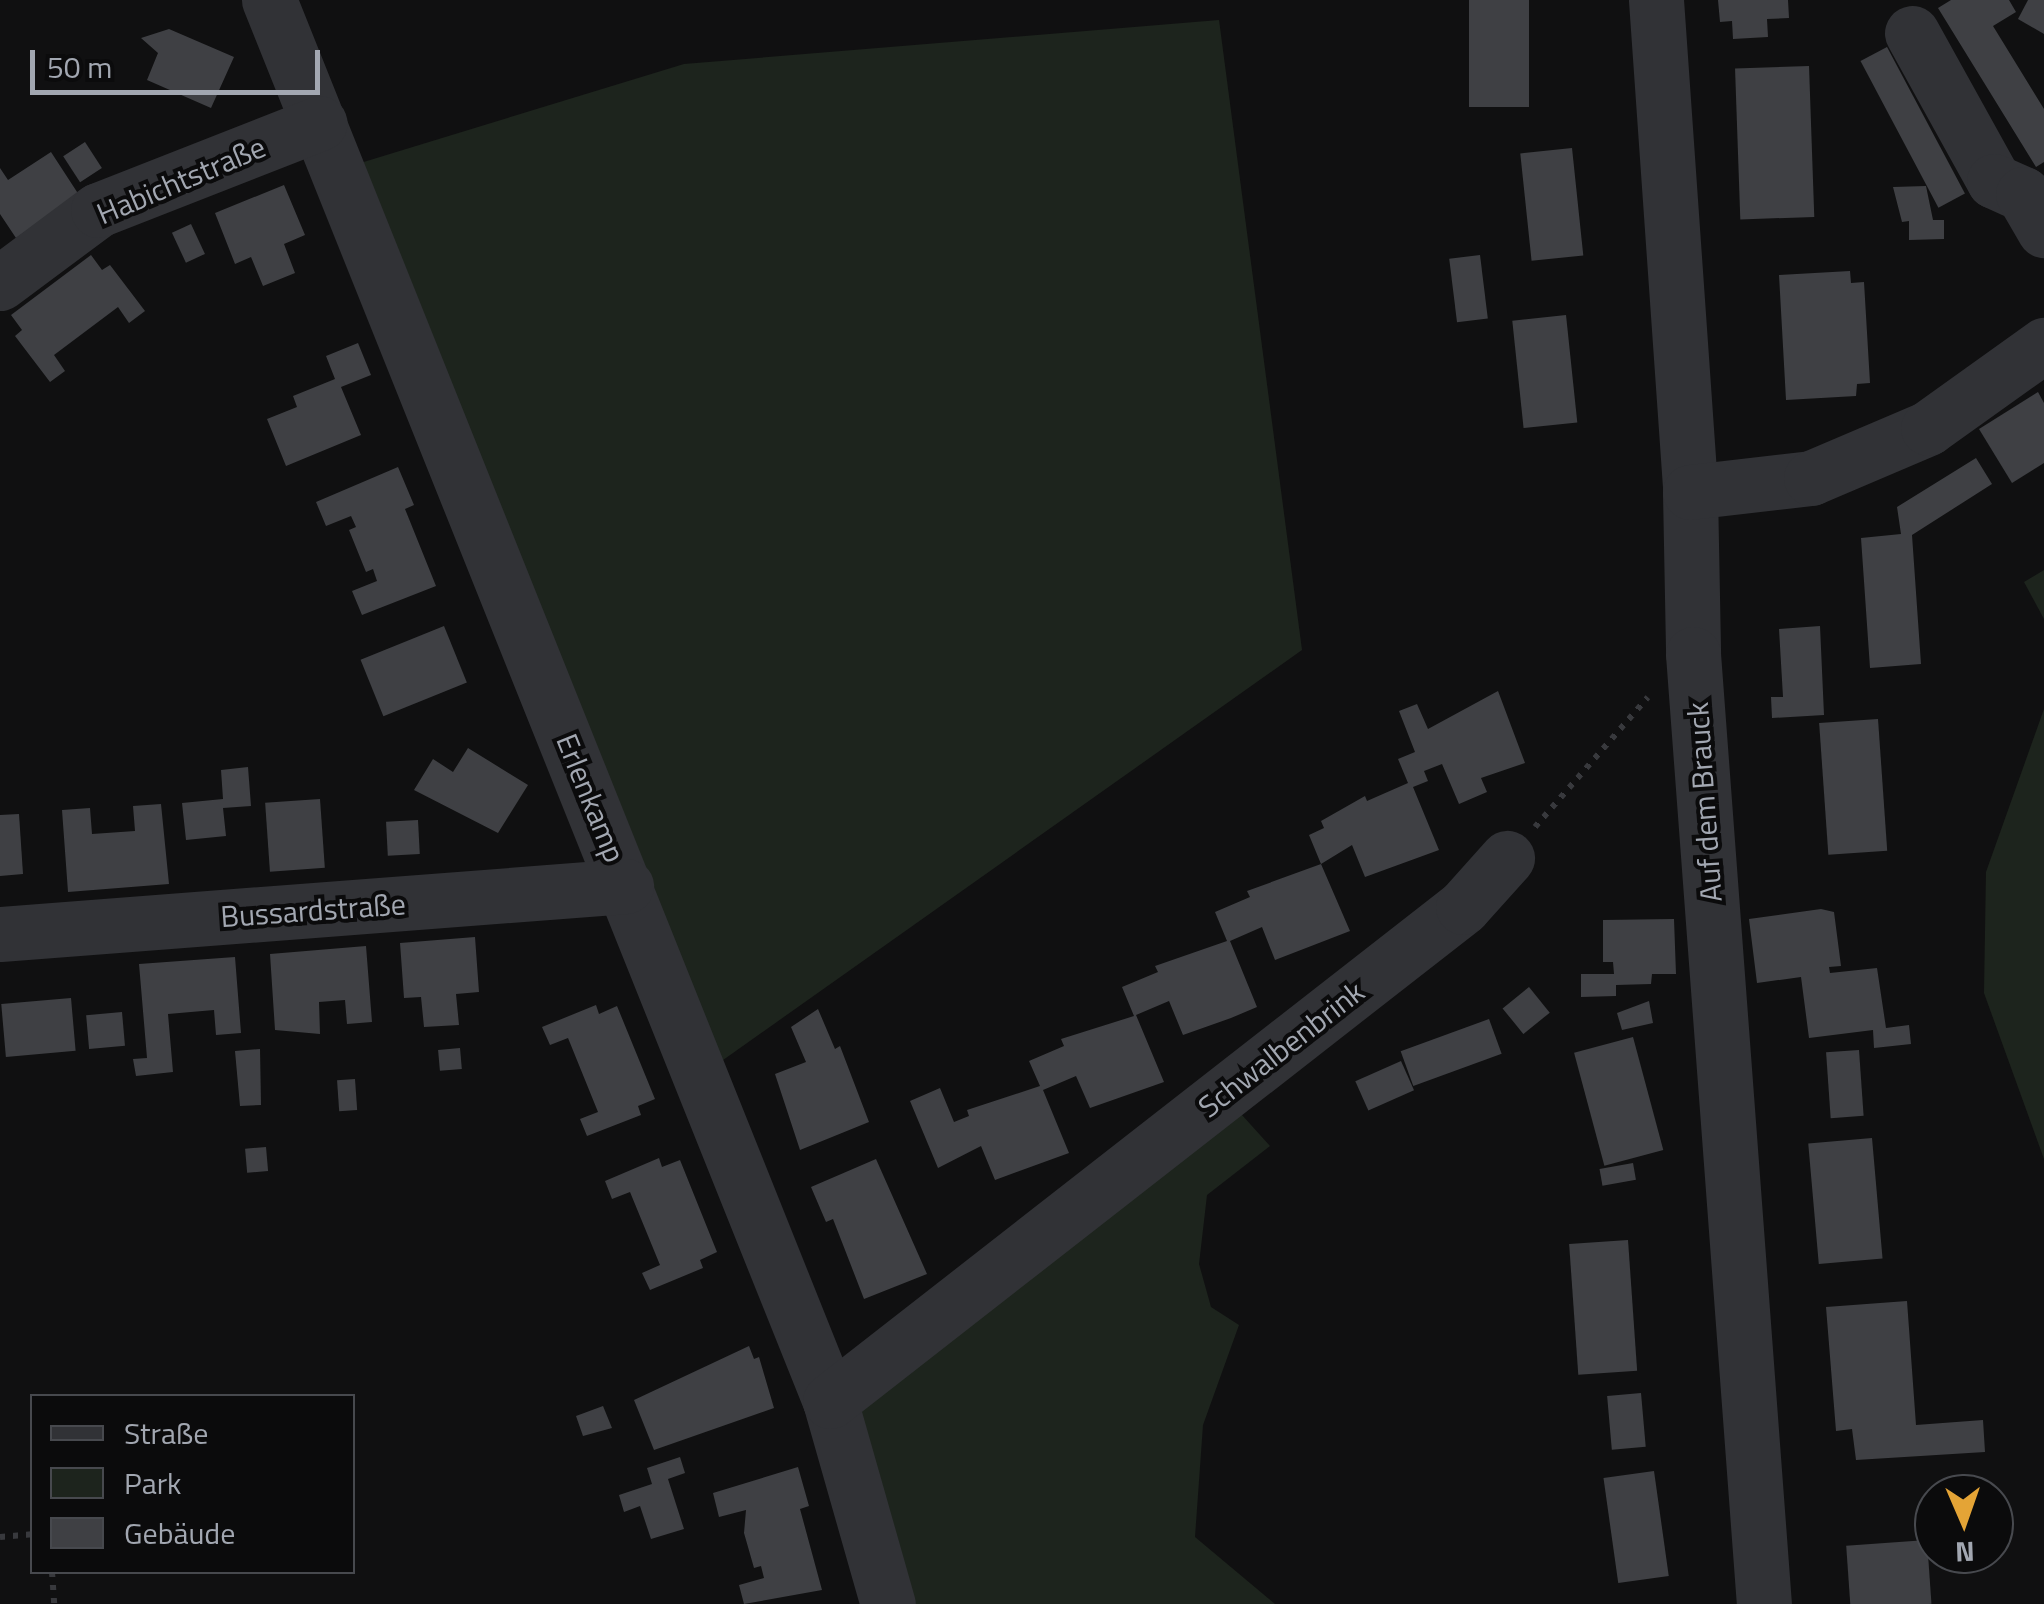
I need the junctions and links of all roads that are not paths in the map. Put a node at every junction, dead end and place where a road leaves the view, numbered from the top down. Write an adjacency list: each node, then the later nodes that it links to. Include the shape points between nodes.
1 (268, 0): 4 (street, Erlenkamp)
2 (1656, 0): 8 (street, Auf dem Brauck)
3 (1912, 33): 5 (street, via 1994,181 2022,194)
4 (320, 123): 6 (street, Habichtstraße, via 98,210); 10 (street, Erlenkamp)
5 (2044, 230)
6 (0, 282)
7 (2044, 345): 8 (street, via 1928,428 1811,478)
8 (1690, 492): 14 (street, Auf dem Brauck, via 1693,654)
9 (1508, 858): 12 (street, Schwalbenbrink, via 1463,907)
10 (626, 886): 11 (street, Bussardstraße); 12 (street, Erlenkamp)
11 (0, 934)
12 (830, 1401): 13 (street, Erlenkamp)
13 (888, 1604)
14 (1764, 1604)

